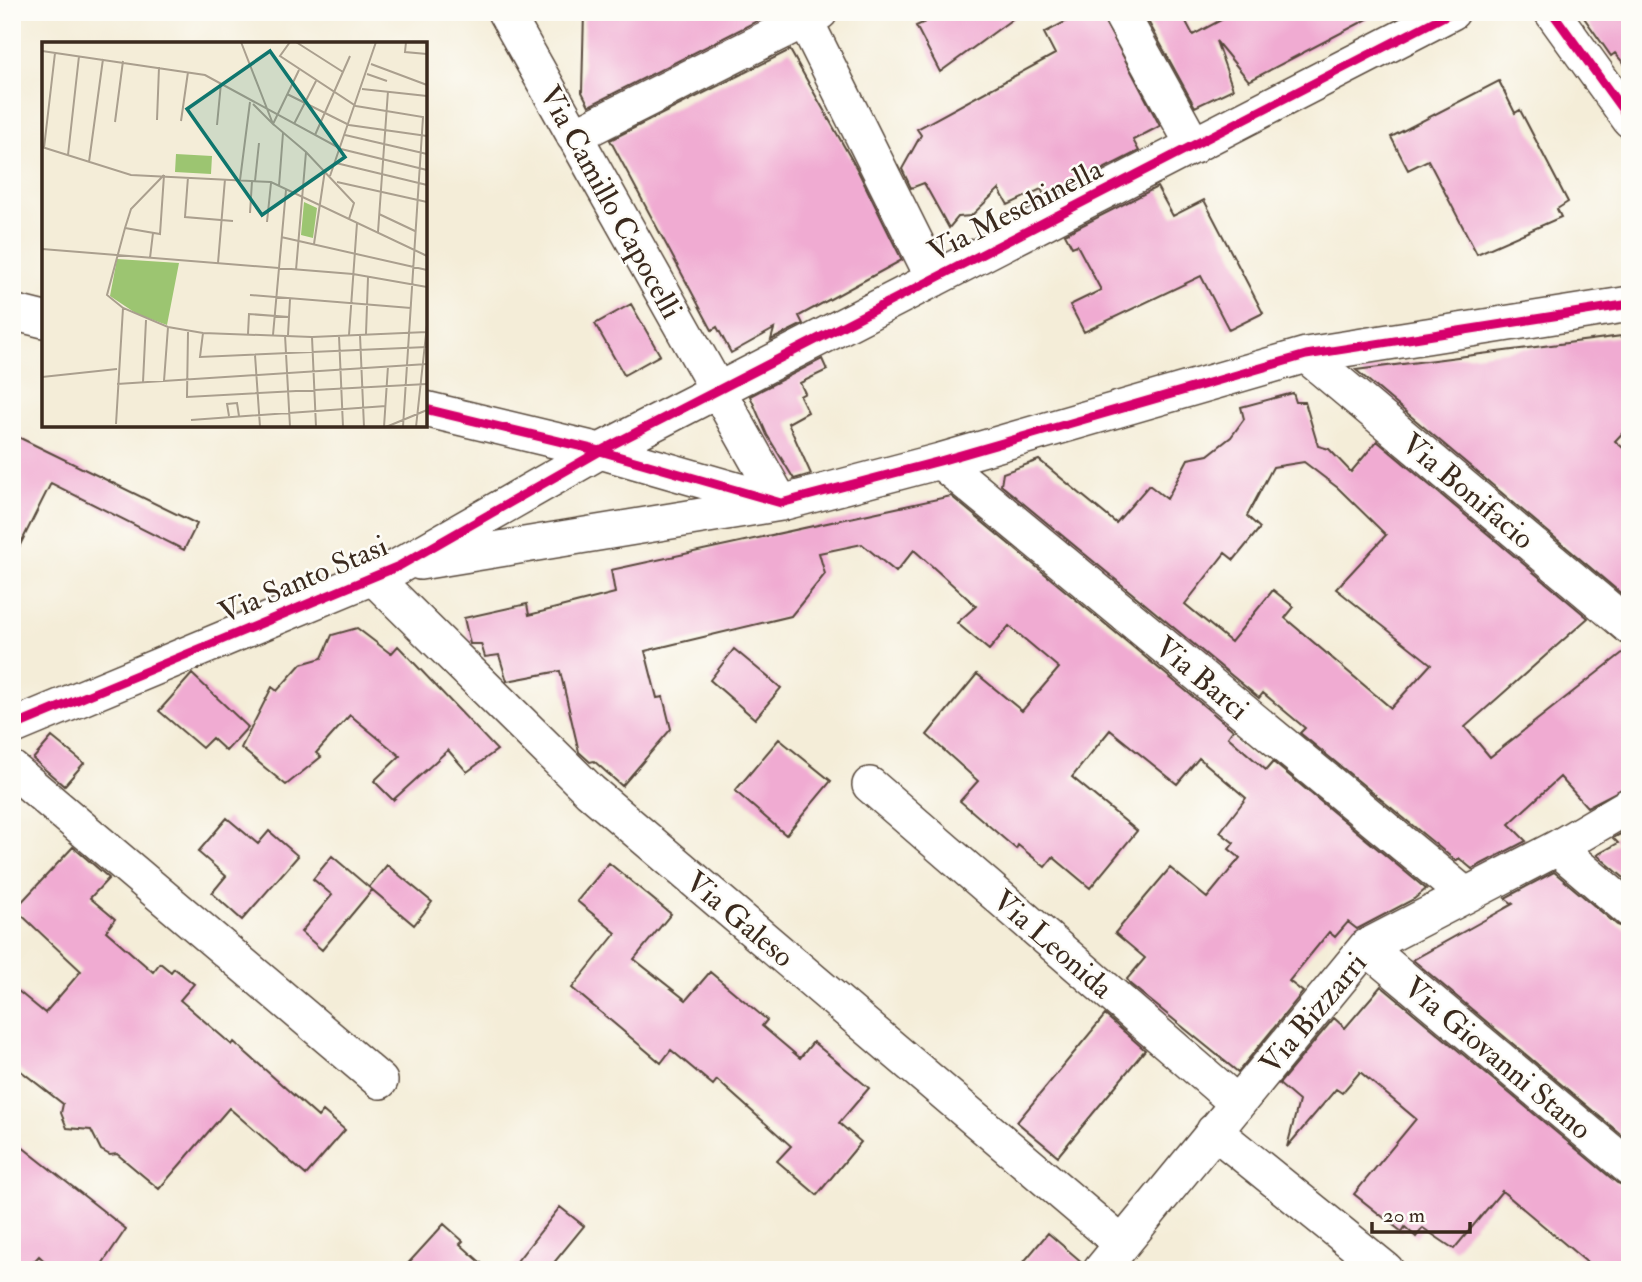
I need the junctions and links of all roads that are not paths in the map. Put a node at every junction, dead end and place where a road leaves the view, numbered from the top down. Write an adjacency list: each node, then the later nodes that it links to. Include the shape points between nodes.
1 (505, 12): 7 (street, Via Camillo Capocelli)
2 (1120, 12): 8 (street)
3 (1452, 12): 8 (street, Via Meschinella)
4 (1552, 12): 6 (street)
5 (809, 15): 7 (street); 9 (street)
6 (1630, 120)
7 (574, 136): 14 (street, Via Camillo Capocelli)
8 (1194, 146): 9 (street, Via Meschinella)
9 (934, 279): 14 (street, Via Meschinella)
10 (1630, 304): 13 (street, Via Santo Stasi)
11 (12, 312): 12 (street)
12 (42, 320)
13 (1306, 355): 17 (street, Via Santo Stasi); 20 (street, Via Bonifacio)
14 (717, 391): 16 (street, Via Meschinella); 18 (street, Via Camillo Capocelli)
15 (427, 410): 16 (street)
16 (600, 451): 18 (street); 19 (street, Via Santo Stasi)
17 (940, 461): 18 (street, Via Santo Stasi); 26 (street, Via Barci)
18 (780, 503): 19 (street, Via Santo Stasi)
19 (386, 571): 21 (street, Via Santo Stasi); 33 (street, Via Galeso, via 590,791)
20 (1630, 627)
21 (12, 727)
22 (12, 769): 29 (street)
23 (870, 785): 30 (street, Via Leonida)
24 (1630, 805): 25 (street, Via Bizzarri)
25 (1557, 848): 26 (street, Via Bizzarri); 27 (street)
26 (1465, 895): 28 (street, Via Bizzarri)
27 (1630, 910)
28 (1366, 947): 30 (street, Via Bizzarri); 32 (street, Via Giovanni Stano)
29 (380, 1081)
30 (1237, 1103): 31 (street, Via Bizzarri)
31 (1214, 1131): 33 (street, Via Bizzarri); 34 (street)
32 (1630, 1168)
33 (1112, 1257)
34 (1386, 1270)

